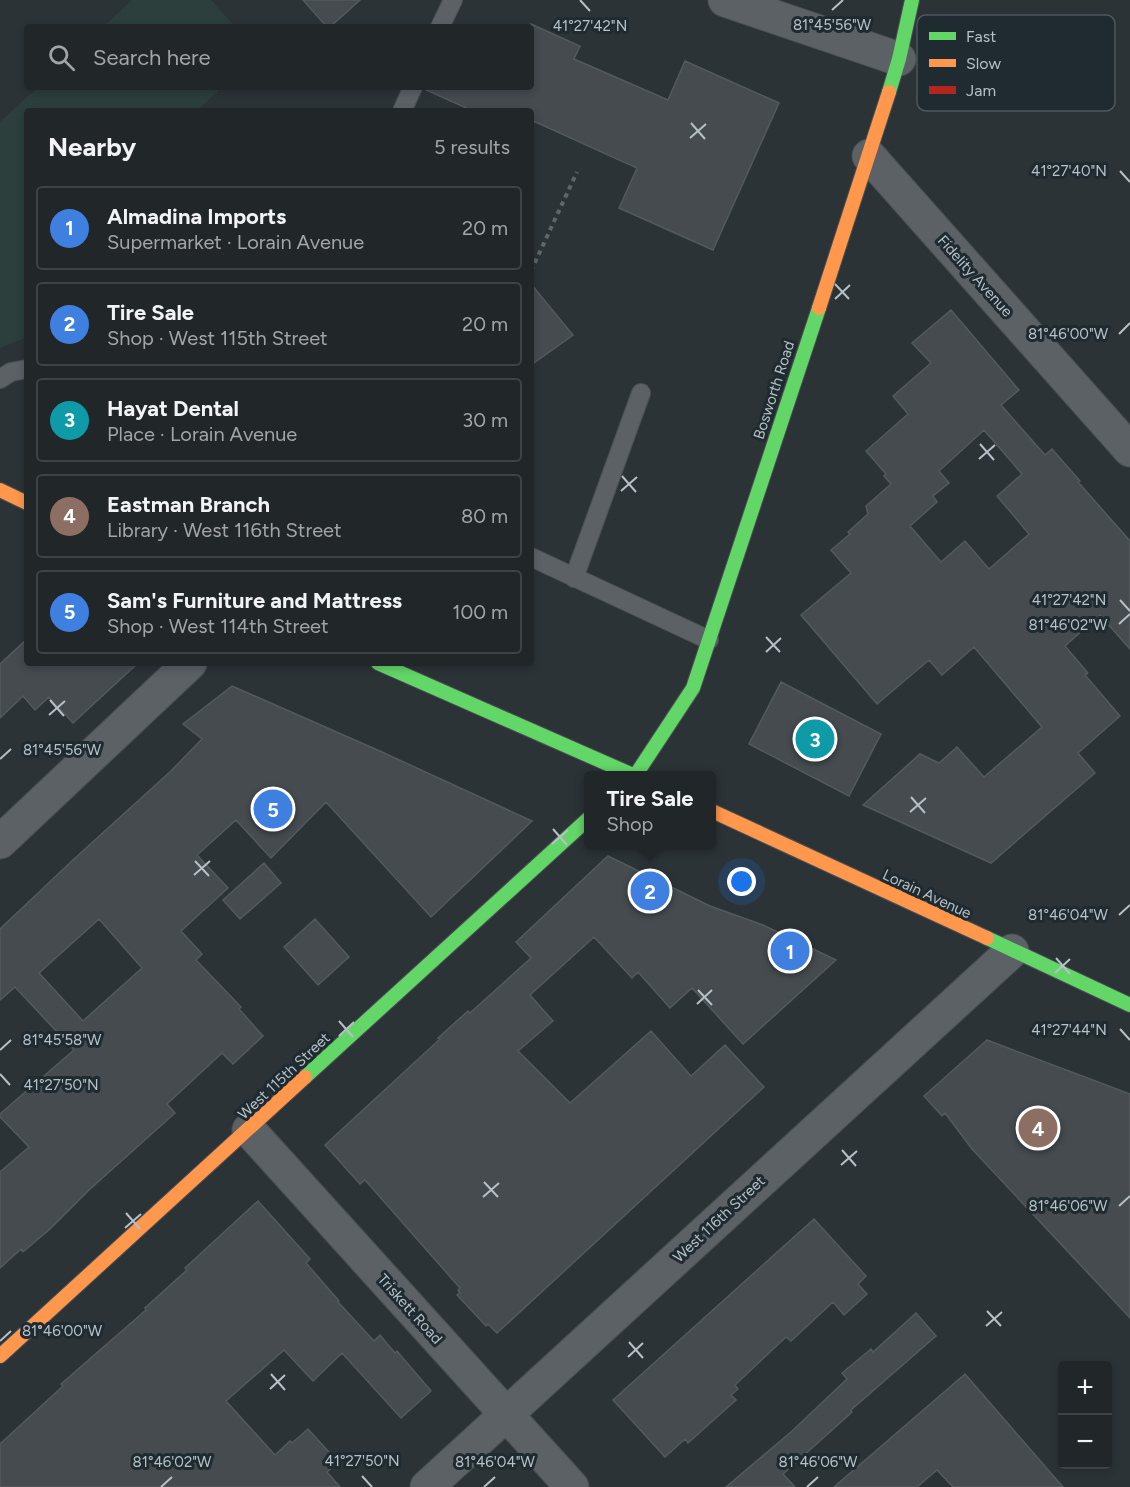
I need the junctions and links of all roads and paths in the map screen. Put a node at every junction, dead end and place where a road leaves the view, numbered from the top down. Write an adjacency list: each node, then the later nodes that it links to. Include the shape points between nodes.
1 (453, 0): 4 (lane)
2 (725, 0): 5 (street)
3 (912, 0): 5 (street, Bosworth Road)
4 (441, 24)
5 (899, 59): 8 (street, Bosworth Road)
6 (412, 90): 7 (lane)
7 (403, 108)
8 (869, 156): 14 (street, Fidelity Avenue); 19 (street, Bosworth Road)
9 (577, 172): 10 (path)
10 (534, 265)
11 (24, 370): 12 (lane)
12 (0, 379)
13 (641, 393): 18 (lane)
14 (1130, 450)
15 (0, 490): 16 (street)
16 (24, 502)
17 (534, 558): 18 (lane)
18 (574, 578): 19 (lane)
19 (709, 640): 23 (street, Bosworth Road, via 693,688)
20 (187, 666): 26 (street)
21 (385, 666): 22 (street)
22 (624, 771)
23 (638, 771)
24 (716, 814): 27 (street, Lorain Avenue)
25 (584, 823): 29 (street, West 115th Street)
26 (0, 842)
27 (1012, 951): 28 (street, Lorain Avenue); 31 (street, West 116th Street)
28 (1130, 1005)
29 (249, 1130): 30 (street, West 115th Street); 31 (street, Triskett Road)
30 (0, 1356)
31 (505, 1414): 32 (street, West 116th Street); 33 (street, Triskett Road)
32 (427, 1487)
33 (572, 1487)

